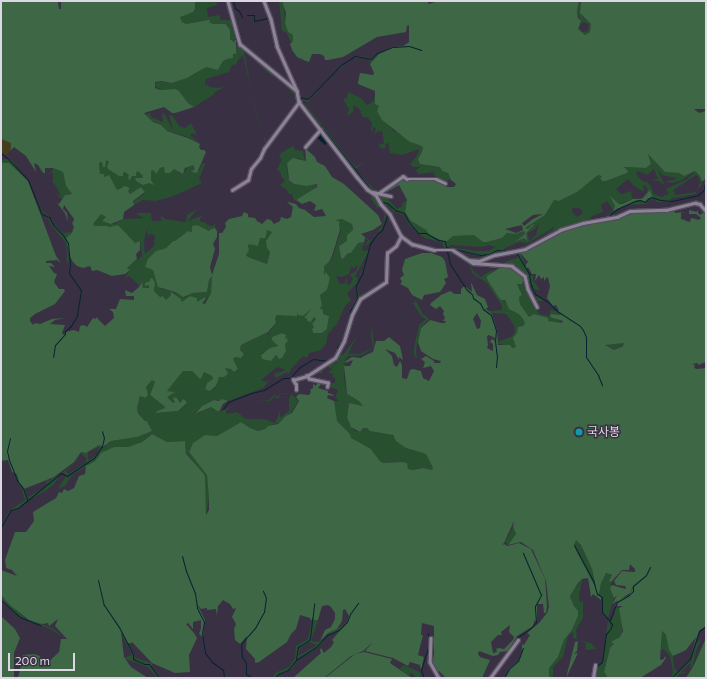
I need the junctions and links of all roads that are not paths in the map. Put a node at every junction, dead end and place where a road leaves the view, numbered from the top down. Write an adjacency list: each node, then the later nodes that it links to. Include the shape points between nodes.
1 (228, 1): 3 (street, via 240,44)
2 (264, 1): 3 (street, via 277,46)
3 (297, 92): 4 (street)
4 (299, 102): 5 (street); 8 (street, via 264,149 248,180)
5 (320, 130): 6 (street); 9 (street, via 367,189)
6 (305, 147)
7 (445, 183): 10 (street, via 436,179 407,179 403,176)
8 (232, 190)
9 (373, 192): 10 (street); 13 (street, via 394,218)
10 (379, 193): 11 (street)
11 (391, 196)
12 (706, 211): 14 (street, via 697,203 666,210 633,210 620,217 560,230 525,249 495,254 480,261)
13 (401, 236): 14 (street, via 412,244 434,250 453,250); 16 (street, via 396,246 388,253 386,282 364,295 359,301 335,358)
14 (466, 259): 15 (street, via 473,263 508,265 517,269 526,278)
15 (537, 308)
16 (307, 376): 17 (street, via 328,383); 18 (street, via 293,380)
17 (327, 387)
18 (296, 390)
19 (430, 638): 22 (street, via 430,662)
20 (518, 640): 23 (street)
21 (595, 665): 24 (street)
22 (439, 678)
23 (490, 678)
24 (593, 678)

